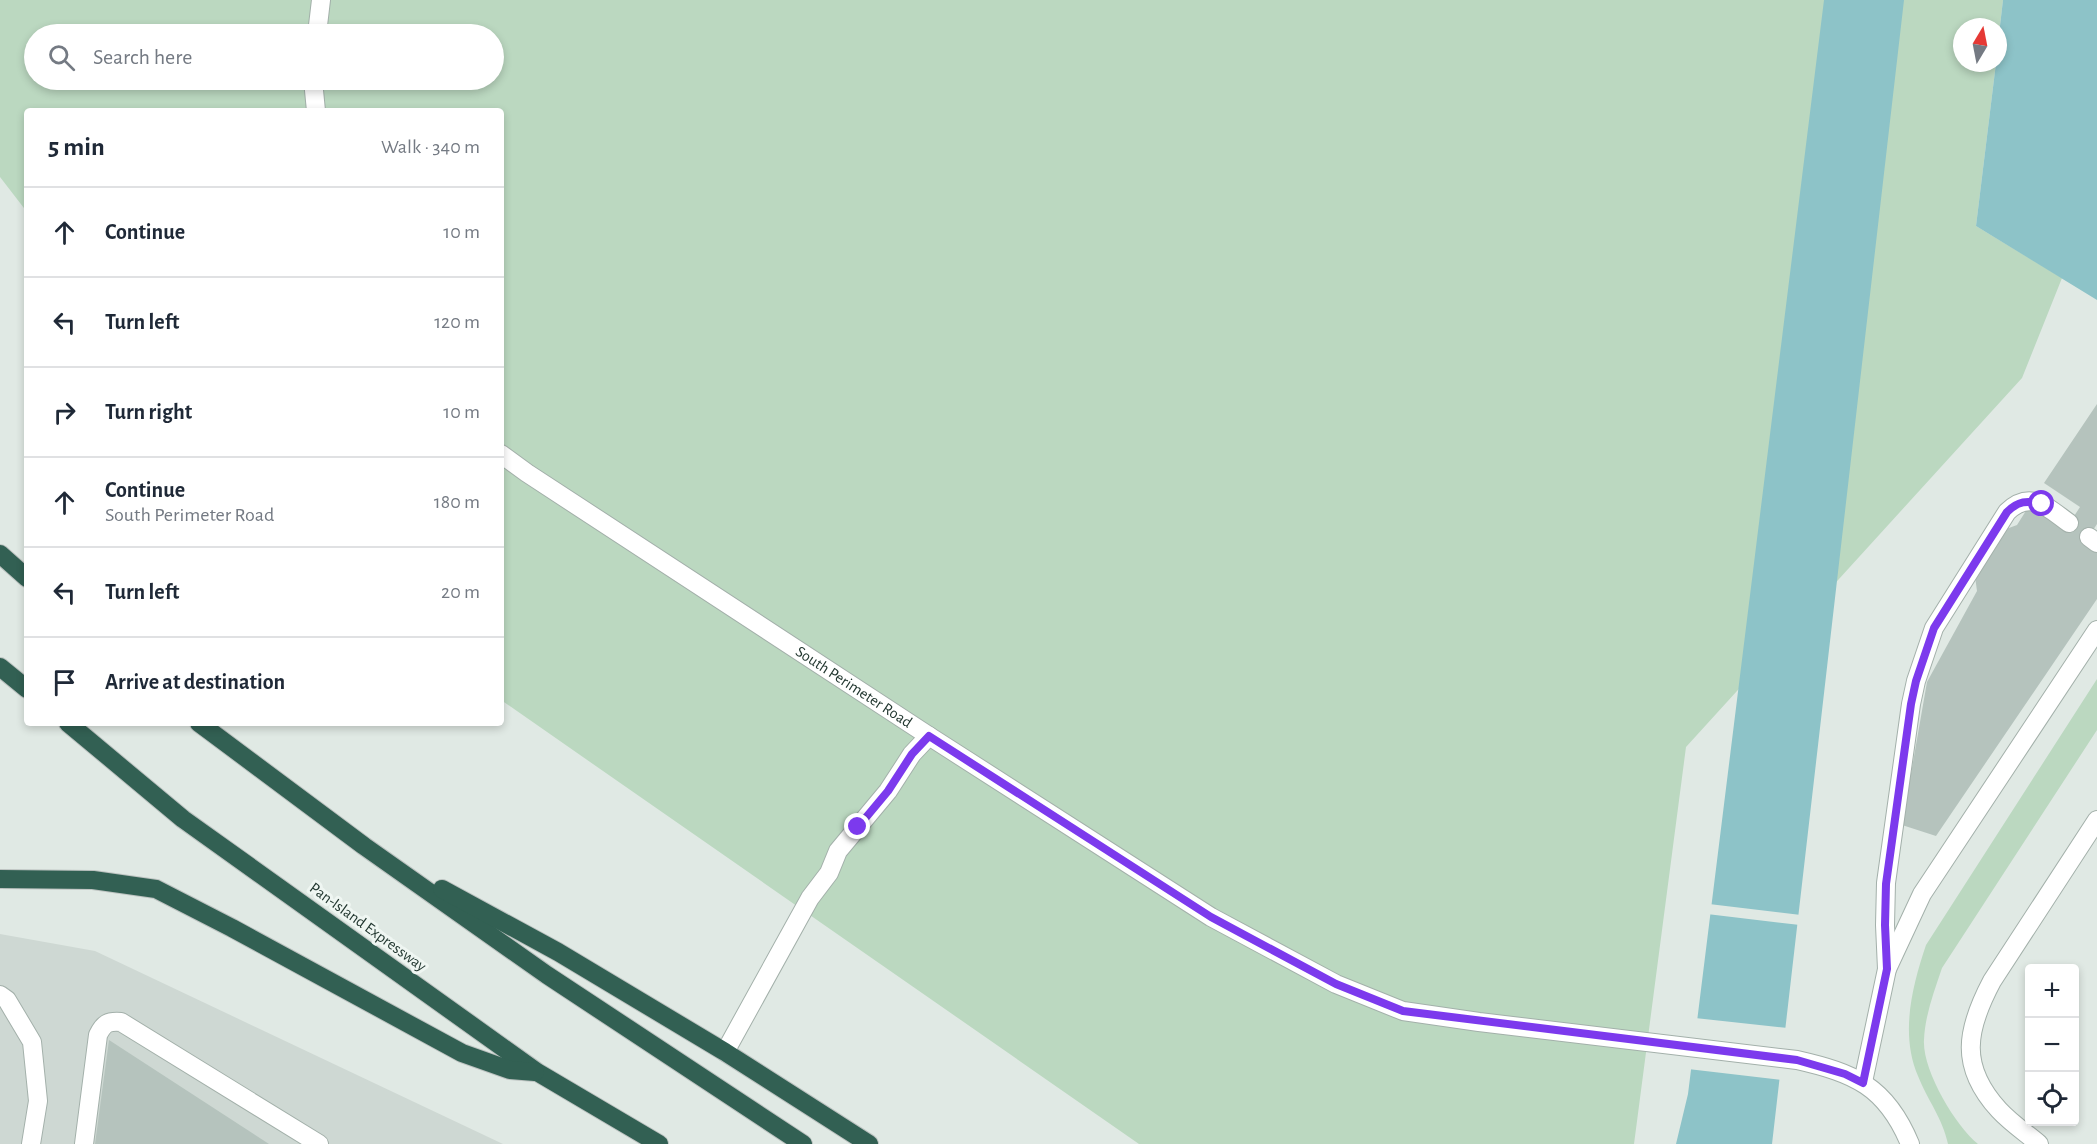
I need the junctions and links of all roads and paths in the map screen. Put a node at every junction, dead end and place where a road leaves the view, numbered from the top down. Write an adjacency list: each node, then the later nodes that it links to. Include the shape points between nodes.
1 (321, 0): 2 (lane)
2 (317, 24)
3 (314, 90): 4 (lane)
4 (316, 108)
5 (504, 456): 14 (lane, South Perimeter Road)
6 (2069, 523): 18 (lane, via 2042,504 2027,500 2013,506 1934,628 1911,704 1892,839 1886,894)
7 (0, 554): 8 (highway)
8 (24, 575)
9 (2097, 630): 18 (lane, via 1922,894)
10 (0, 667): 11 (highway)
11 (24, 687)
12 (72, 726): 21 (highway, Pan-Island Expressway, via 183,819)
13 (203, 726): 16 (highway)
14 (929, 736): 20 (lane, via 838,851 830,873 810,898); 22 (lane, South Perimeter Road, via 1211,917 1336,984 1403,1011 1797,1060)
15 (2097, 820): 30 (lane, via 1992,981 1978,1007 1971,1034 1972,1060 1981,1085 2000,1111)
16 (364, 846): 20 (highway, via 558,952); 27 (highway, via 547,975)
17 (0, 879): 21 (highway, via 93,880 156,889 462,1053 510,1070)
18 (1887, 969): 22 (lane)
19 (0, 995): 23 (lane, via 32,1042 38,1101)
20 (725, 1052): 28 (highway)
21 (537, 1072): 26 (highway, Pan-Island Expressway)
22 (1863, 1083): 29 (lane, South Perimeter Road, via 1891,1107)
23 (31, 1144)
24 (84, 1144): 25 (lane, via 98,1035 110,1021 121,1022)
25 (319, 1144)
26 (659, 1144)
27 (803, 1144)
28 (869, 1144)
29 (1910, 1144)
30 (2039, 1144)

